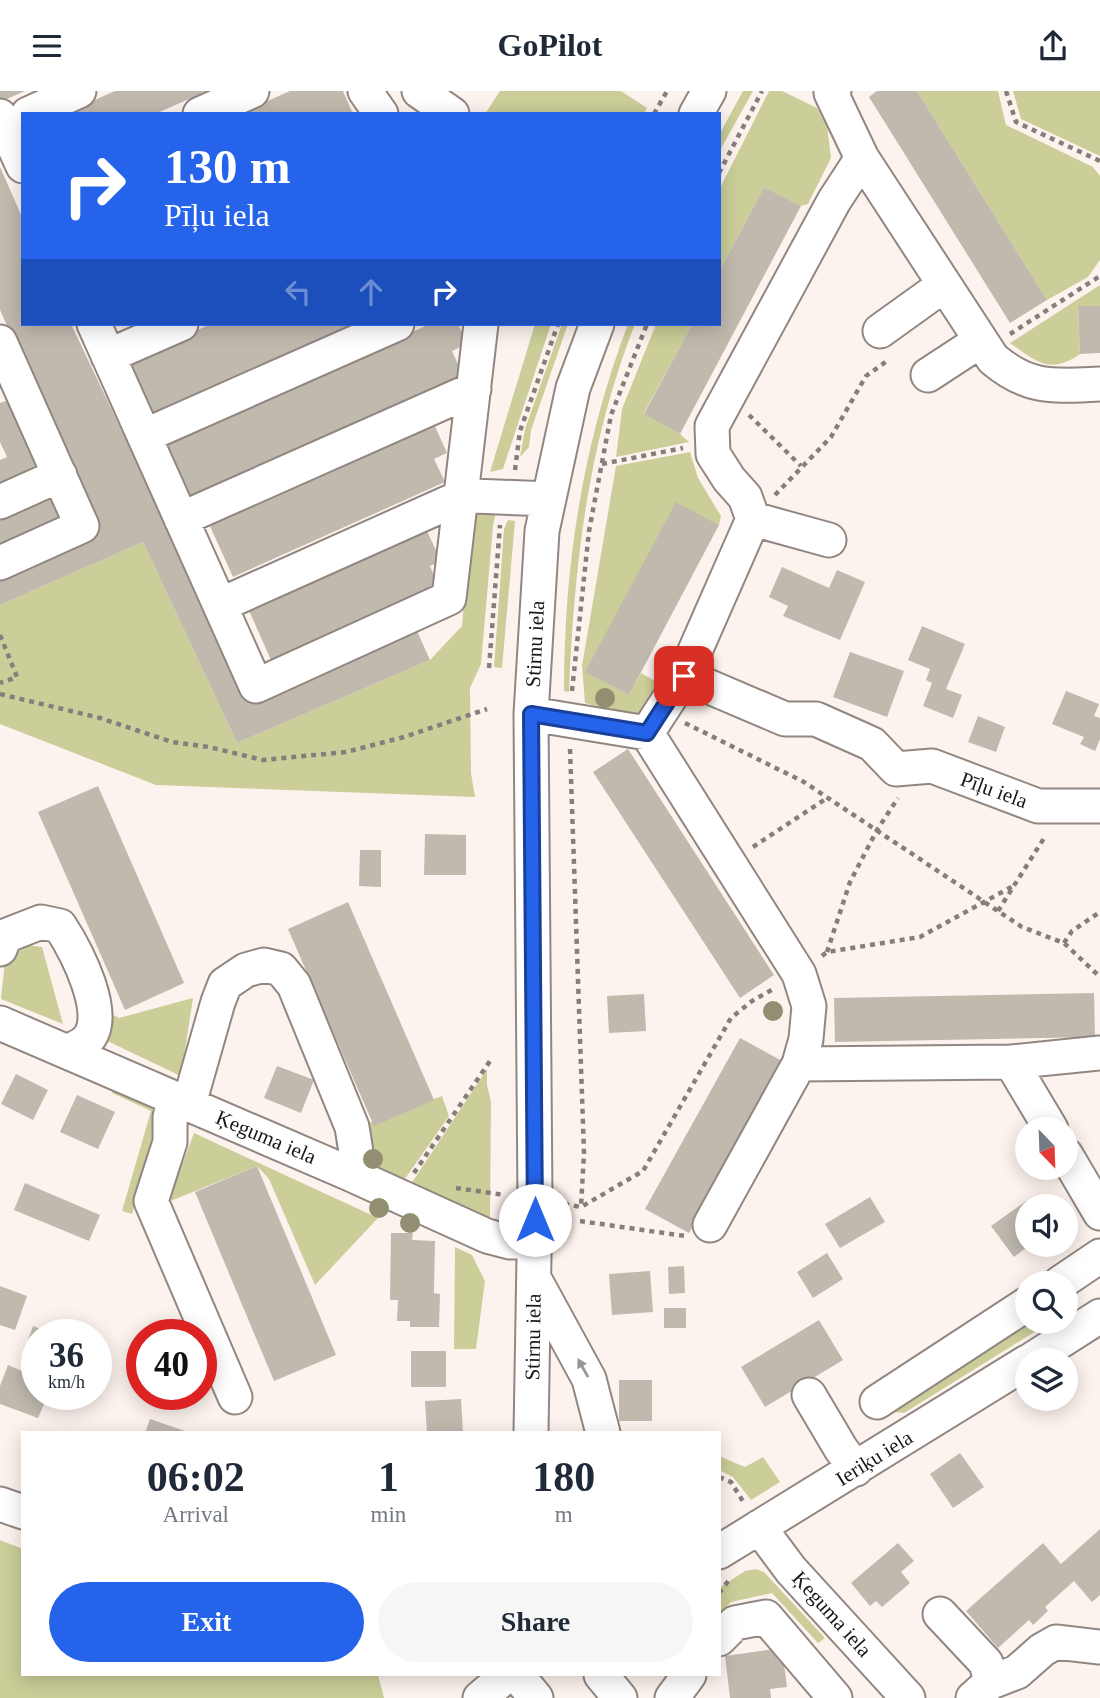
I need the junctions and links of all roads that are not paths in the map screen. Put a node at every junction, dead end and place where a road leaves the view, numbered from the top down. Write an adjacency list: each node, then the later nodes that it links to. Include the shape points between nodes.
1 (79, 91): 6 (street)
2 (252, 91): 7 (street)
3 (365, 91): 8 (street)
4 (419, 91): 9 (street)
5 (831, 92): 12 (street)
6 (26, 112)
7 (205, 112)
8 (380, 112)
9 (449, 112)
10 (14, 117): 11 (street)
11 (21, 155)
12 (862, 158): 13 (street); 33 (street, via 712,426 713,454 745,497)
13 (944, 285): 19 (street); 21 (street)
14 (95, 326): 22 (street)
15 (176, 326): 22 (street)
16 (392, 326): 27 (street)
17 (481, 326): 26 (street)
18 (596, 326): 30 (street, Stirnu iela, via 573,389)
19 (880, 331)
20 (0, 342): 24 (street)
21 (983, 345): 23 (street); 25 (street, via 1011,374 1034,384)
22 (108, 356): 27 (street)
23 (928, 375)
24 (8, 384): 28 (street)
25 (1100, 384)
26 (474, 389): 29 (street); 32 (street)
27 (144, 436): 32 (street)
28 (60, 475): 31 (street); 35 (street, via 82,526)
29 (467, 497): 30 (street); 36 (street); 36 (street, via 449,598 256,686)
30 (549, 499): 38 (street, Stirnu iela, via 542,531)
31 (0, 502)
32 (181, 519): 36 (street)
33 (752, 519): 34 (street); 37 (street)
34 (829, 540)
35 (0, 563)
36 (220, 605)
37 (684, 676): 39 (street); 40 (street, Pīļu iela, via 785,719 817,719 872,744 911,745 925,767 1038,806)
38 (531, 714): 39 (street, via 569,720); 53 (street, Stirnu iela)
39 (654, 722): 46 (street, via 729,863 799,974 809,1006)
40 (1100, 806)
41 (2, 938): 43 (street, via 41,922 60,926 77,952 96,1020 88,1040)
42 (0, 1023): 43 (street, Ķeguma iela)
43 (67, 1052): 47 (street, Ķeguma iela)
44 (1100, 1053): 45 (street)
45 (1011, 1062): 46 (street); 48 (street)
46 (799, 1064): 52 (street)
47 (188, 1103): 49 (street, Ķeguma iela); 49 (street, via 225,984 264,965 281,969 294,985 352,1127 356,1152); 62 (street, via 170,1118 170,1142 151,1201)
48 (1044, 1117)
49 (348, 1173): 53 (street, Ķeguma iela, via 487,1236 510,1242)
50 (1078, 1175): 51 (street)
51 (1100, 1213)
52 (710, 1226)
53 (534, 1241): 56 (street, Stirnu iela)
54 (1100, 1256): 55 (street)
55 (1078, 1271)
56 (534, 1278): 64 (street, Stirnu iela); 65 (street, one-way to 56, via 589,1379)
57 (1015, 1312): 63 (street)
58 (1100, 1316): 59 (street, Ieriķu iela)
59 (1050, 1348)
60 (1015, 1370): 66 (street, Ieriķu iela)
61 (808, 1395): 66 (street)
62 (235, 1397)
63 (877, 1402)
64 (531, 1431)
65 (602, 1431)
66 (856, 1469): 69 (street, Ieriķu iela)
67 (0, 1504): 68 (street)
68 (21, 1511)
69 (753, 1518): 70 (street, Ieriķu iela); 72 (street, Ķeguma iela, via 791,1570)
70 (725, 1564)
71 (940, 1614): 80 (street, via 986,1663)
72 (849, 1634): 75 (street); 86 (street, Ķeguma iela)
73 (721, 1637): 75 (street, via 735,1623 766,1617)
74 (1100, 1647): 80 (street, via 1056,1642 1017,1672)
75 (807, 1668): 85 (street)
76 (506, 1676): 81 (street)
77 (518, 1676): 82 (street)
78 (602, 1676): 83 (street)
79 (688, 1676): 84 (street)
80 (982, 1690)
81 (480, 1698)
82 (536, 1698)
83 (620, 1698)
84 (672, 1698)
85 (835, 1698)
86 (908, 1698)

